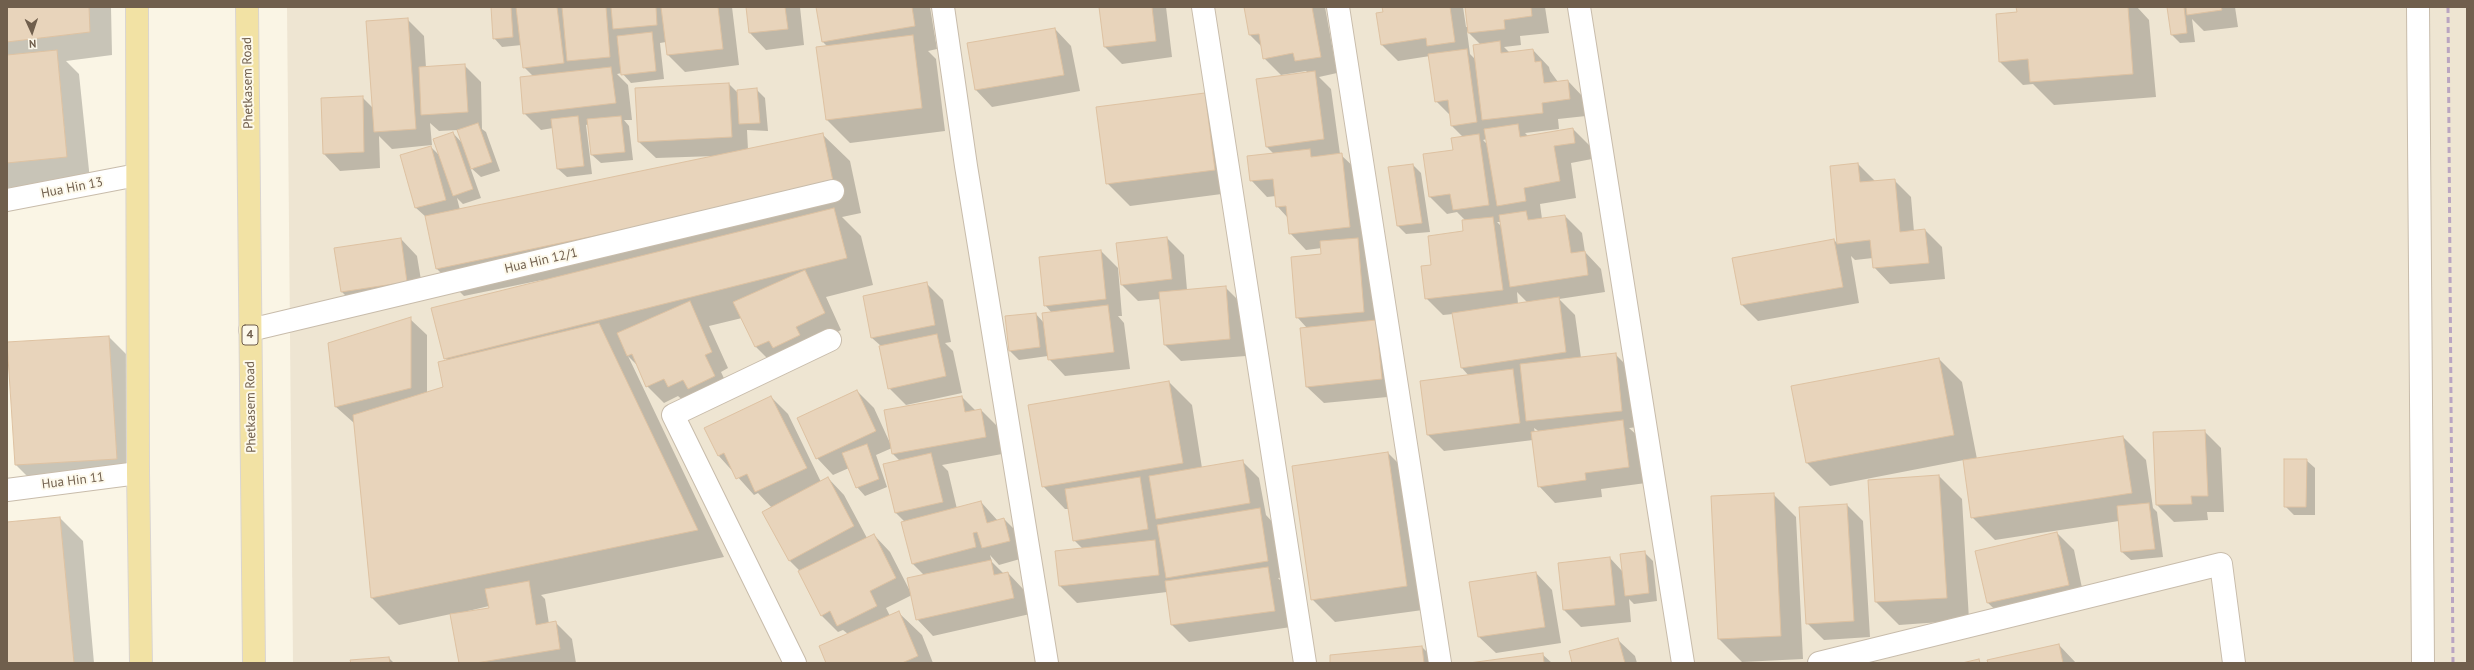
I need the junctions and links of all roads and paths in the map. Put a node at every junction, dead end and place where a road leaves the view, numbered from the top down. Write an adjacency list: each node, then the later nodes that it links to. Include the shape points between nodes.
1 (137, 7): 8 (main road)
2 (247, 7): 11 (main road, Phetkasem Road / 4)
3 (943, 7): 18 (street, via 966,166)
4 (1203, 7): 19 (street)
5 (1338, 7): 20 (street)
6 (1579, 7): 21 (street)
7 (2418, 7): 24 (street)
8 (137, 175): 10 (street, Hua Hin 13); 13 (main road)
9 (833, 191): 11 (street, Hua Hin 12/1)
10 (7, 200)
11 (250, 330): 16 (main road, Phetkasem Road / 4)
12 (830, 340): 17 (street, via 672,415)
13 (138, 473): 14 (street, Hua Hin 11); 15 (main road)
14 (7, 490)
15 (141, 663)
16 (254, 663)
17 (795, 663)
18 (1047, 663)
19 (1305, 663)
20 (1440, 663)
21 (1683, 663)
22 (1819, 663): 23 (street, via 2221,564)
23 (2234, 663)
24 (2423, 663)

